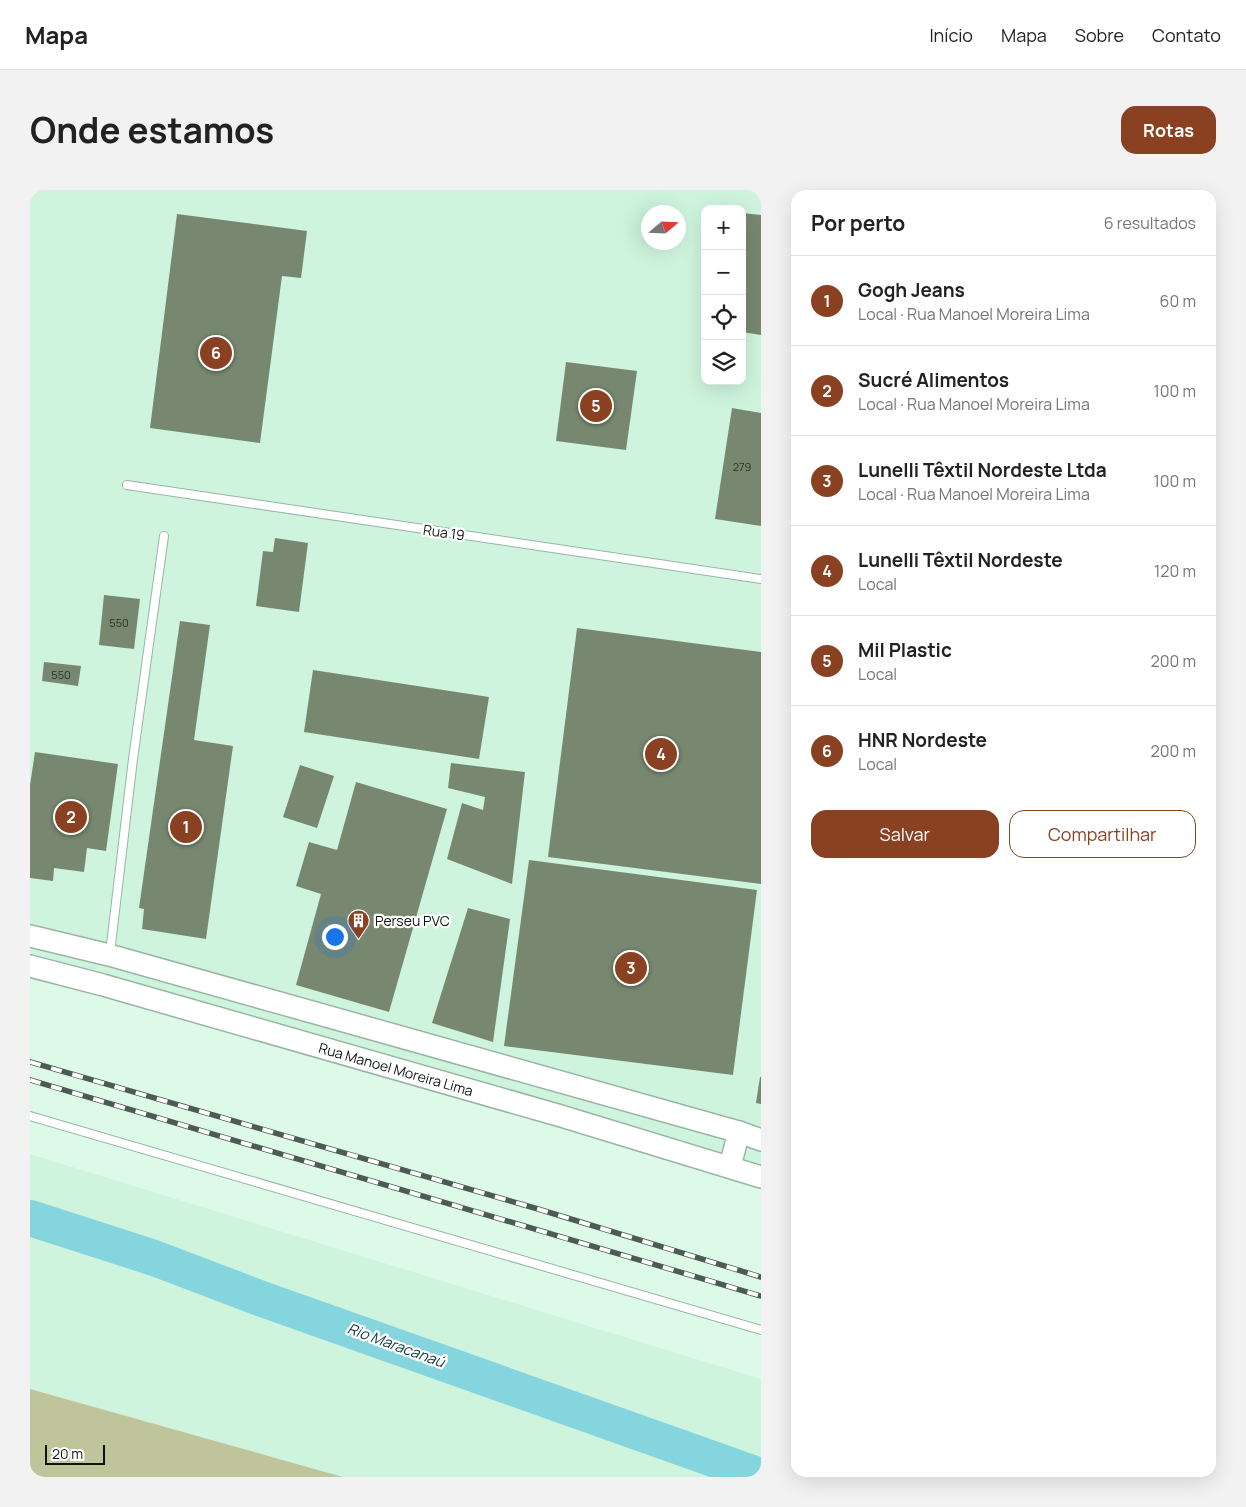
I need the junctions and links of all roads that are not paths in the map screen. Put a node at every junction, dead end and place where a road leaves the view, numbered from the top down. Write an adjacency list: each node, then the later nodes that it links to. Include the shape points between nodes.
1 (127, 486): 3 (lane, Rua 19)
2 (164, 536): 5 (lane)
3 (761, 579)
4 (30, 936): 5 (street)
5 (110, 955): 8 (street)
6 (30, 966): 10 (street, Rua Manoel Moreira Lima)
7 (30, 1116): 12 (lane)
8 (739, 1132): 9 (street); 10 (street)
9 (761, 1140)
10 (730, 1166): 11 (street, Rua Manoel Moreira Lima)
11 (761, 1176)
12 (761, 1330)

